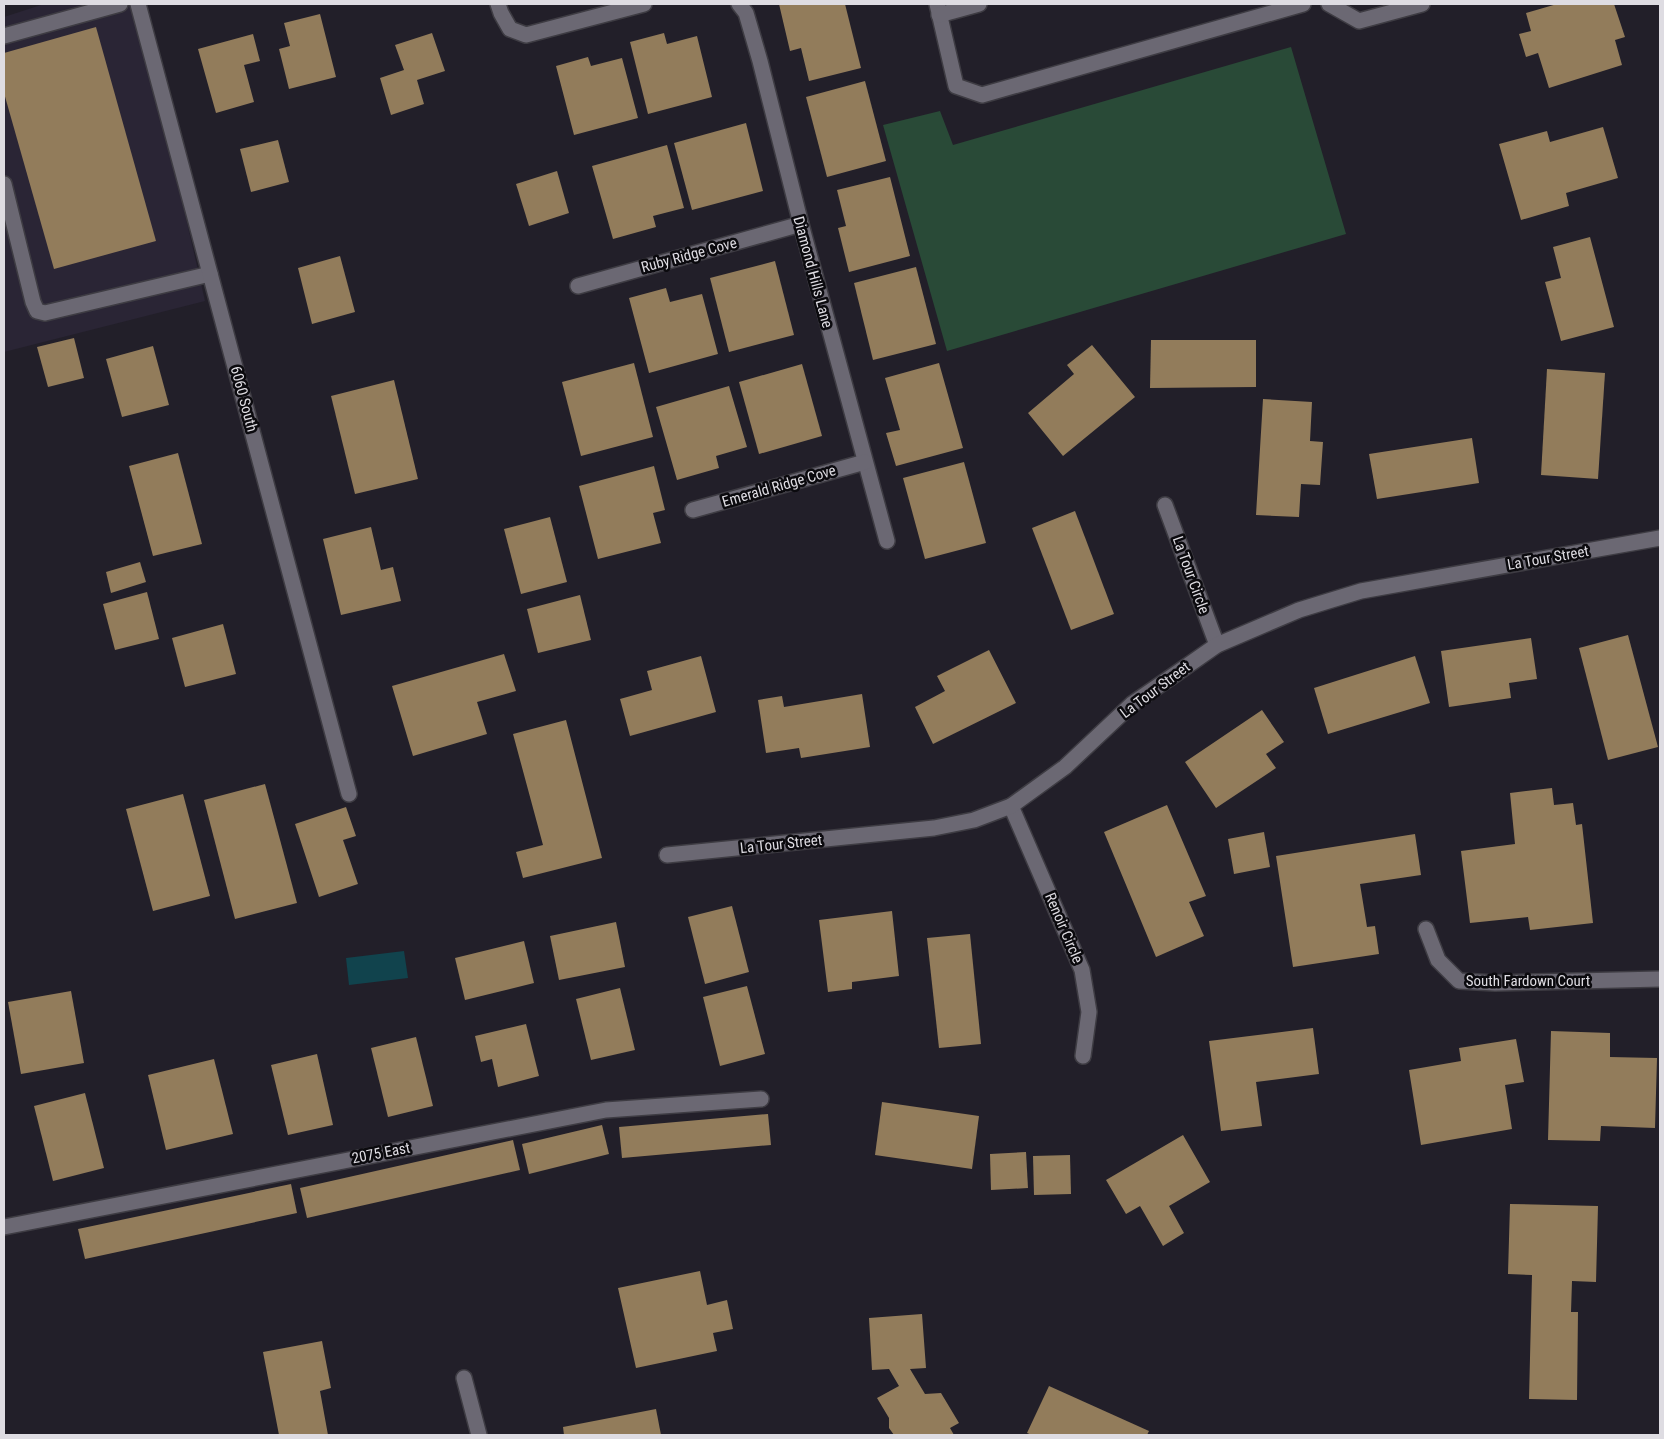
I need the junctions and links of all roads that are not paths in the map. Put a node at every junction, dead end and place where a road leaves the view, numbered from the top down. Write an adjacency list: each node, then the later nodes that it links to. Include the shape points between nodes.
1 (120, 4): 11 (street)
2 (138, 4): 14 (street, 6060 South)
3 (498, 4): 4 (street, via 510,29 526,35)
4 (644, 4)
5 (739, 4): 13 (street, Diamond Hills Lane, via 746,12 760,60)
6 (979, 4): 10 (street)
7 (1303, 4): 10 (street, via 982,95 956,86)
8 (1329, 4): 9 (street, via 1359,21)
9 (1422, 4)
10 (938, 9)
11 (4, 36)
12 (4, 184): 14 (street, via 32,302 37,311 45,314)
13 (800, 224): 15 (street, Ruby Ridge Cove); 16 (street, Diamond Hills Lane)
14 (210, 274): 22 (street, 6060 South)
15 (578, 286)
16 (865, 462): 18 (street, Emerald Ridge Cove); 20 (street, Diamond Hills Lane)
17 (1165, 505): 21 (street, La Tour Circle)
18 (693, 510)
19 (1660, 538): 21 (street, La Tour Street, via 1361,591 1299,610)
20 (887, 541)
21 (1217, 645): 23 (street, La Tour Street, via 1132,704 1065,767)
22 (349, 794)
23 (1011, 806): 24 (street, La Tour Street, via 974,820 934,828); 27 (street, Renoir Circle, via 1082,970 1090,1012)
24 (667, 855)
25 (1426, 929): 26 (street, South Fardown Court, via 1438,960 1459,981)
26 (1660, 979)
27 (1083, 1056)
28 (761, 1099): 29 (street, 2075 East, via 606,1110)
29 (4, 1227)
30 (464, 1378): 31 (street)
31 (479, 1435)

